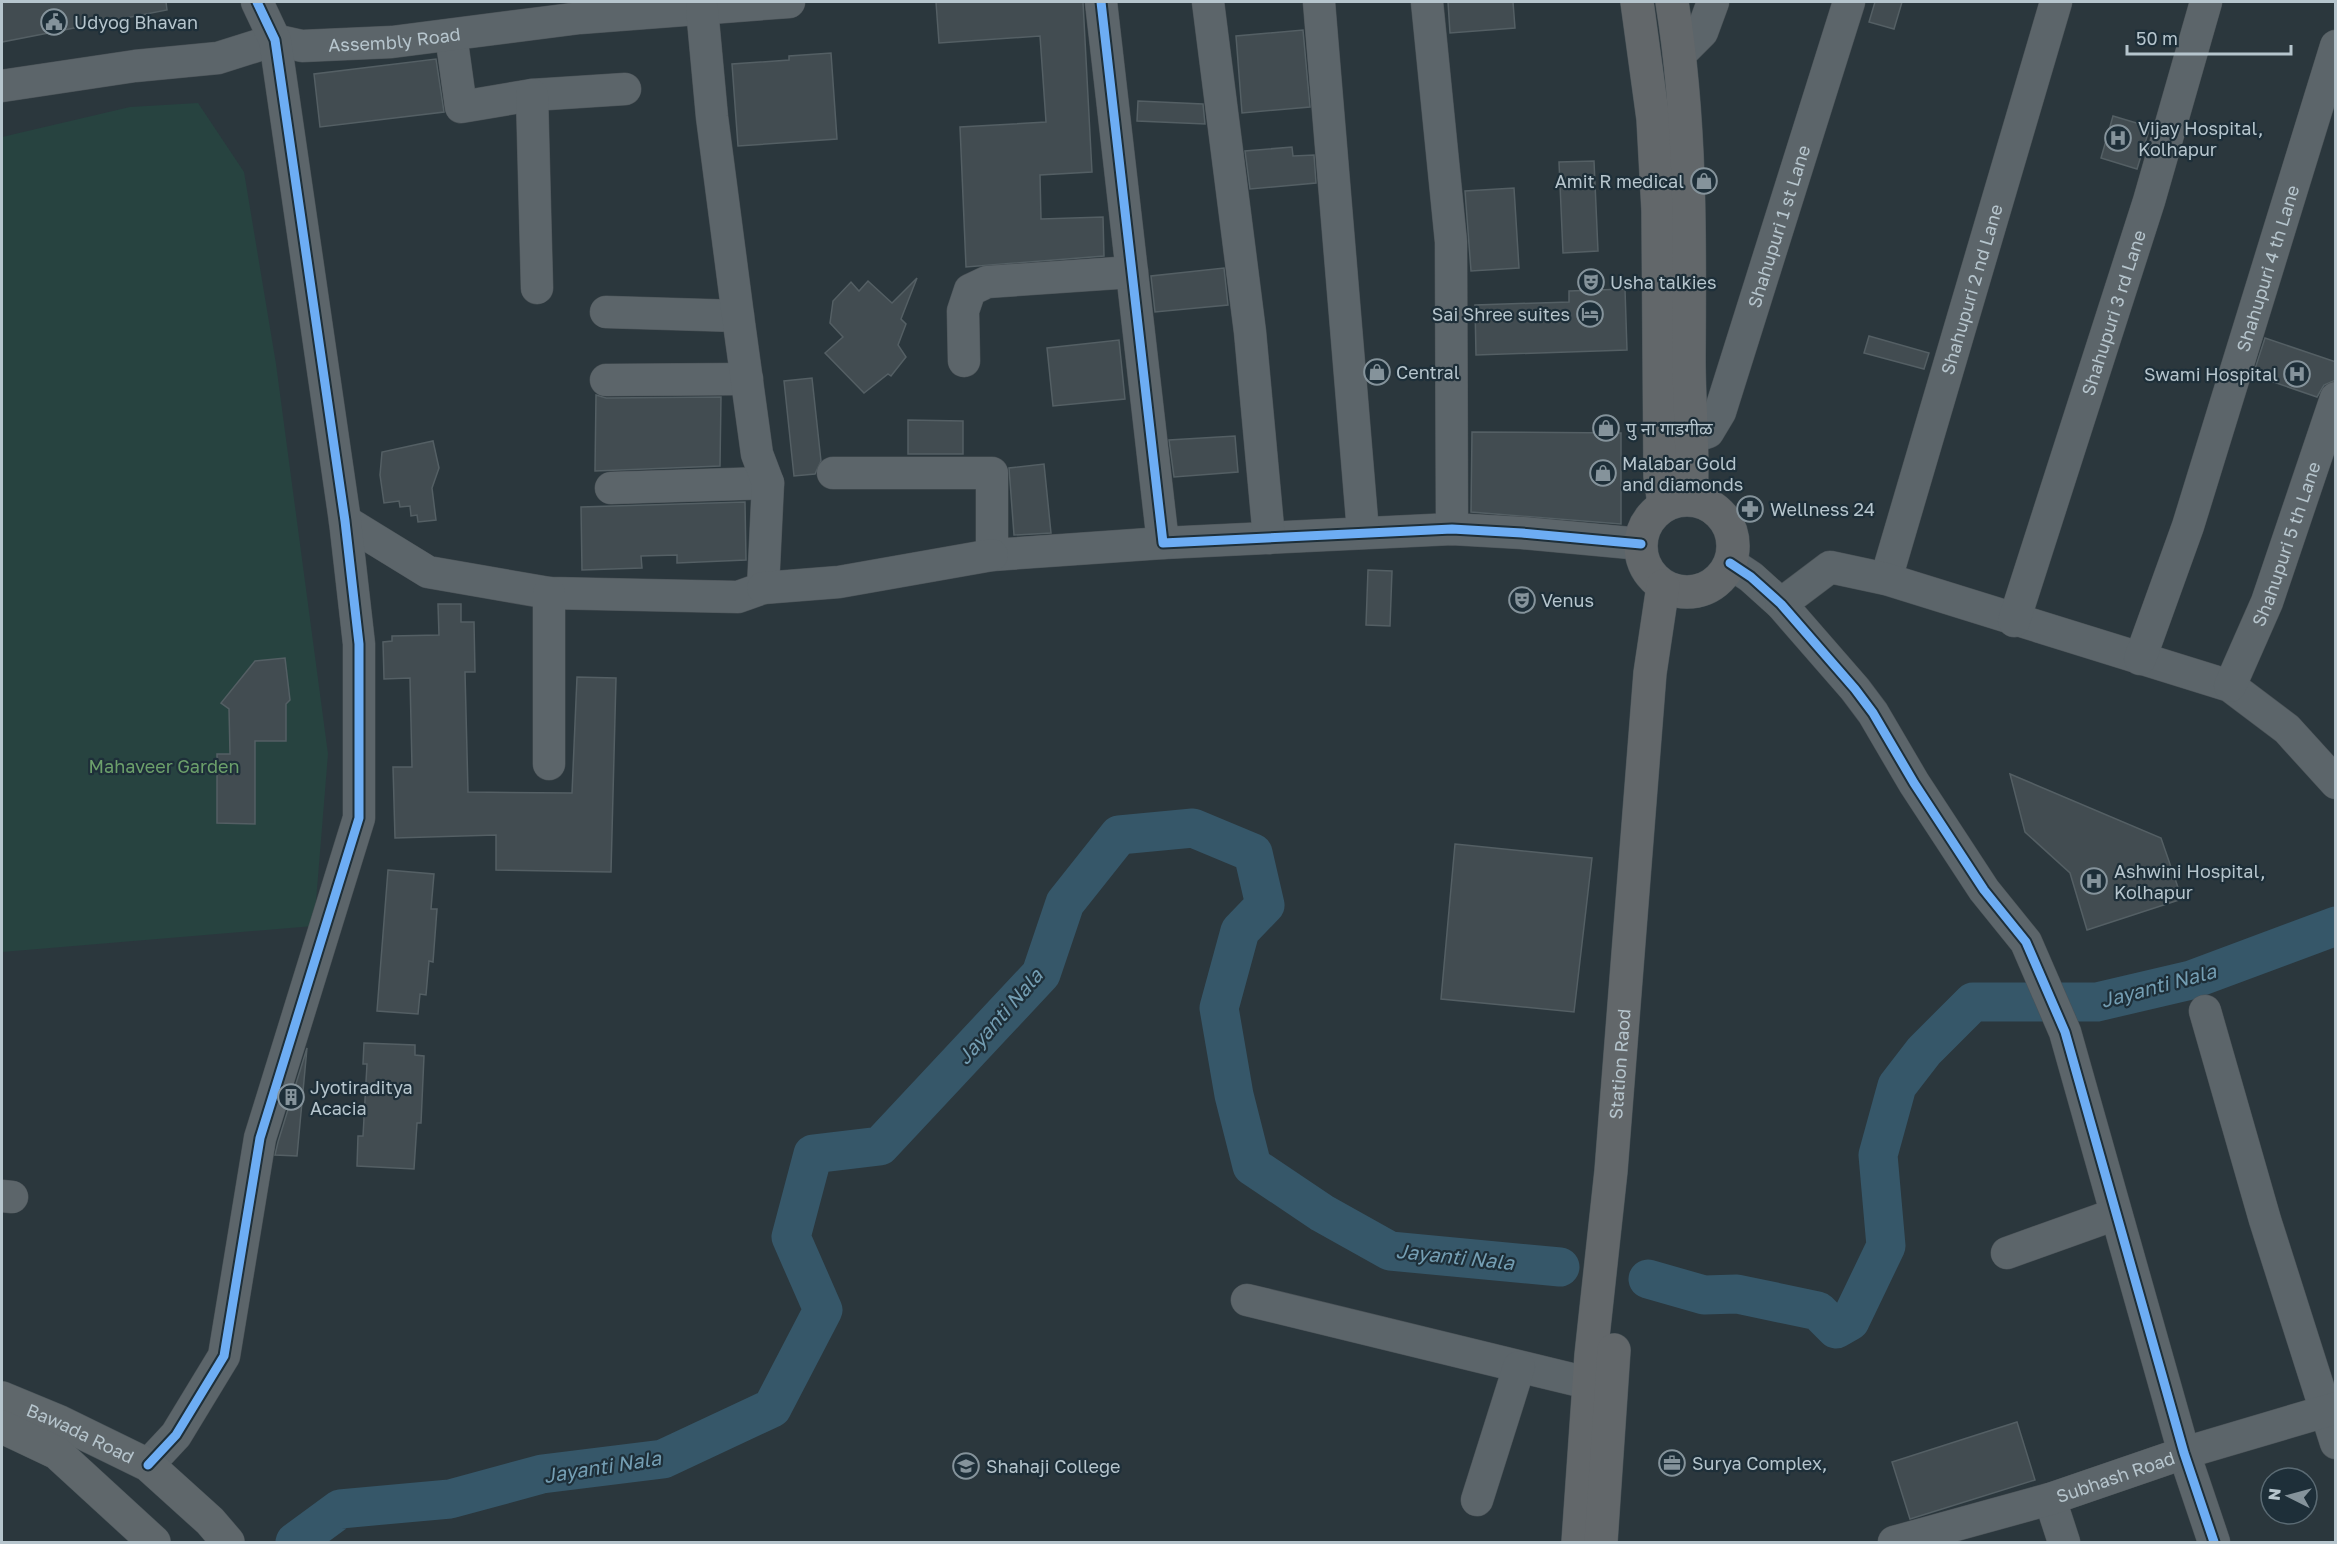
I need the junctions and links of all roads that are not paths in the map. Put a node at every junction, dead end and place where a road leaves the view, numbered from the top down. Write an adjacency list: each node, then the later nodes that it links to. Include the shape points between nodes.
1 (257, 2): 15 (street)
2 (789, 2): 13 (street, Assembly Road)
3 (1101, 2): 21 (street)
4 (1208, 2): 37 (street, via 1250,332)
5 (1319, 2): 36 (street)
6 (1427, 2): 35 (street, via 1451,242)
7 (1637, 2): 33 (highway, via 1653,119 1661,268 1660,476)
8 (1672, 2): 17 (highway)
9 (1713, 2): 17 (street, via 1702,32)
10 (1849, 2): 29 (street, Shahupuri 1 st Lane, via 1720,412 1708,432)
11 (2056, 2): 42 (street, Shahupuri 2 nd Lane)
12 (2206, 2): 47 (street, Shahupuri 3 rd Lane, via 2149,201)
13 (702, 9): 14 (street, Assembly Road, via 580,18); 24 (street)
14 (451, 35): 15 (street, Assembly Road, via 302,46); 20 (street, via 461,107)
15 (275, 40): 18 (street, Assembly Road, via 218,58); 34 (street)
16 (2336, 46): 48 (street, Shahupuri 4 th Lane, via 2188,526)
17 (1680, 54): 29 (highway, via 1690,220)
18 (2, 86)
19 (625, 90): 20 (street)
20 (532, 95): 22 (street)
21 (1132, 272): 25 (street, via 987,282 970,290 963,311); 38 (street)
22 (537, 288)
23 (606, 312): 24 (street)
24 (738, 315): 26 (street)
25 (964, 361)
26 (747, 379): 27 (street); 31 (street, via 757,454)
27 (606, 380)
28 (2336, 398): 49 (street, Shahupuri 5 th Lane, via 2267,602)
29 (1690, 438): 33 (highway)
30 (834, 472): 40 (street, via 992,473)
31 (768, 483): 32 (street); 43 (street)
32 (611, 488)
33 (1690, 504): 39 (highway, via 1649,518); 41 (highway, via 1727,522 1733,539)
34 (345, 521): 45 (street, via 428,572); 63 (street, via 359,644 359,818 260,1138 224,1356 176,1435)
35 (1452, 529): 36 (street); 39 (street)
36 (1363, 532): 37 (street)
37 (1269, 538): 38 (street)
38 (1163, 543): 40 (street)
39 (1641, 544): 44 (highway, via 1643,562 1651,576)
40 (992, 555): 43 (street, via 840,582)
41 (1730, 563): 44 (highway, via 1725,574 1706,589); 46 (street)
42 (1886, 579): 46 (street, via 1830,567); 47 (street)
43 (763, 588): 45 (street, via 738,597)
44 (1671, 589): 57 (highway, Station Raod, via 1650,673 1611,1171); 69 (highway)
45 (549, 593): 50 (street)
46 (1780, 604): 53 (street, via 1873,713 1984,890 2026,942 2065,1032)
47 (2014, 621): 48 (street)
48 (2140, 659): 49 (street)
49 (2230, 686): 51 (street, via 2287,729)
50 (549, 764)
51 (2336, 783)
52 (2205, 1011): 59 (street, via 2265,1220)
53 (2116, 1214): 54 (street); 62 (street)
54 (2007, 1253)
55 (1247, 1300): 56 (street)
56 (1519, 1367): 57 (street); 65 (street)
57 (1588, 1383): 68 (highway, Station Raod)
58 (2, 1398): 63 (main road, Bawada Road)
59 (2331, 1410): 61 (street); 62 (street, Subhash Road)
60 (2, 1427): 67 (main road, via 57,1453)
61 (2336, 1443)
62 (2184, 1453): 64 (street, Subhash Road); 72 (street)
63 (148, 1466): 66 (main road, Bawada Road)
64 (2050, 1499): 70 (street, Subhash Road); 71 (street)
65 (1477, 1500)
66 (219, 1532)
67 (154, 1542)
68 (1578, 1542)
69 (1601, 1542)
70 (1894, 1542)
71 (2064, 1542)
72 (2214, 1542)

